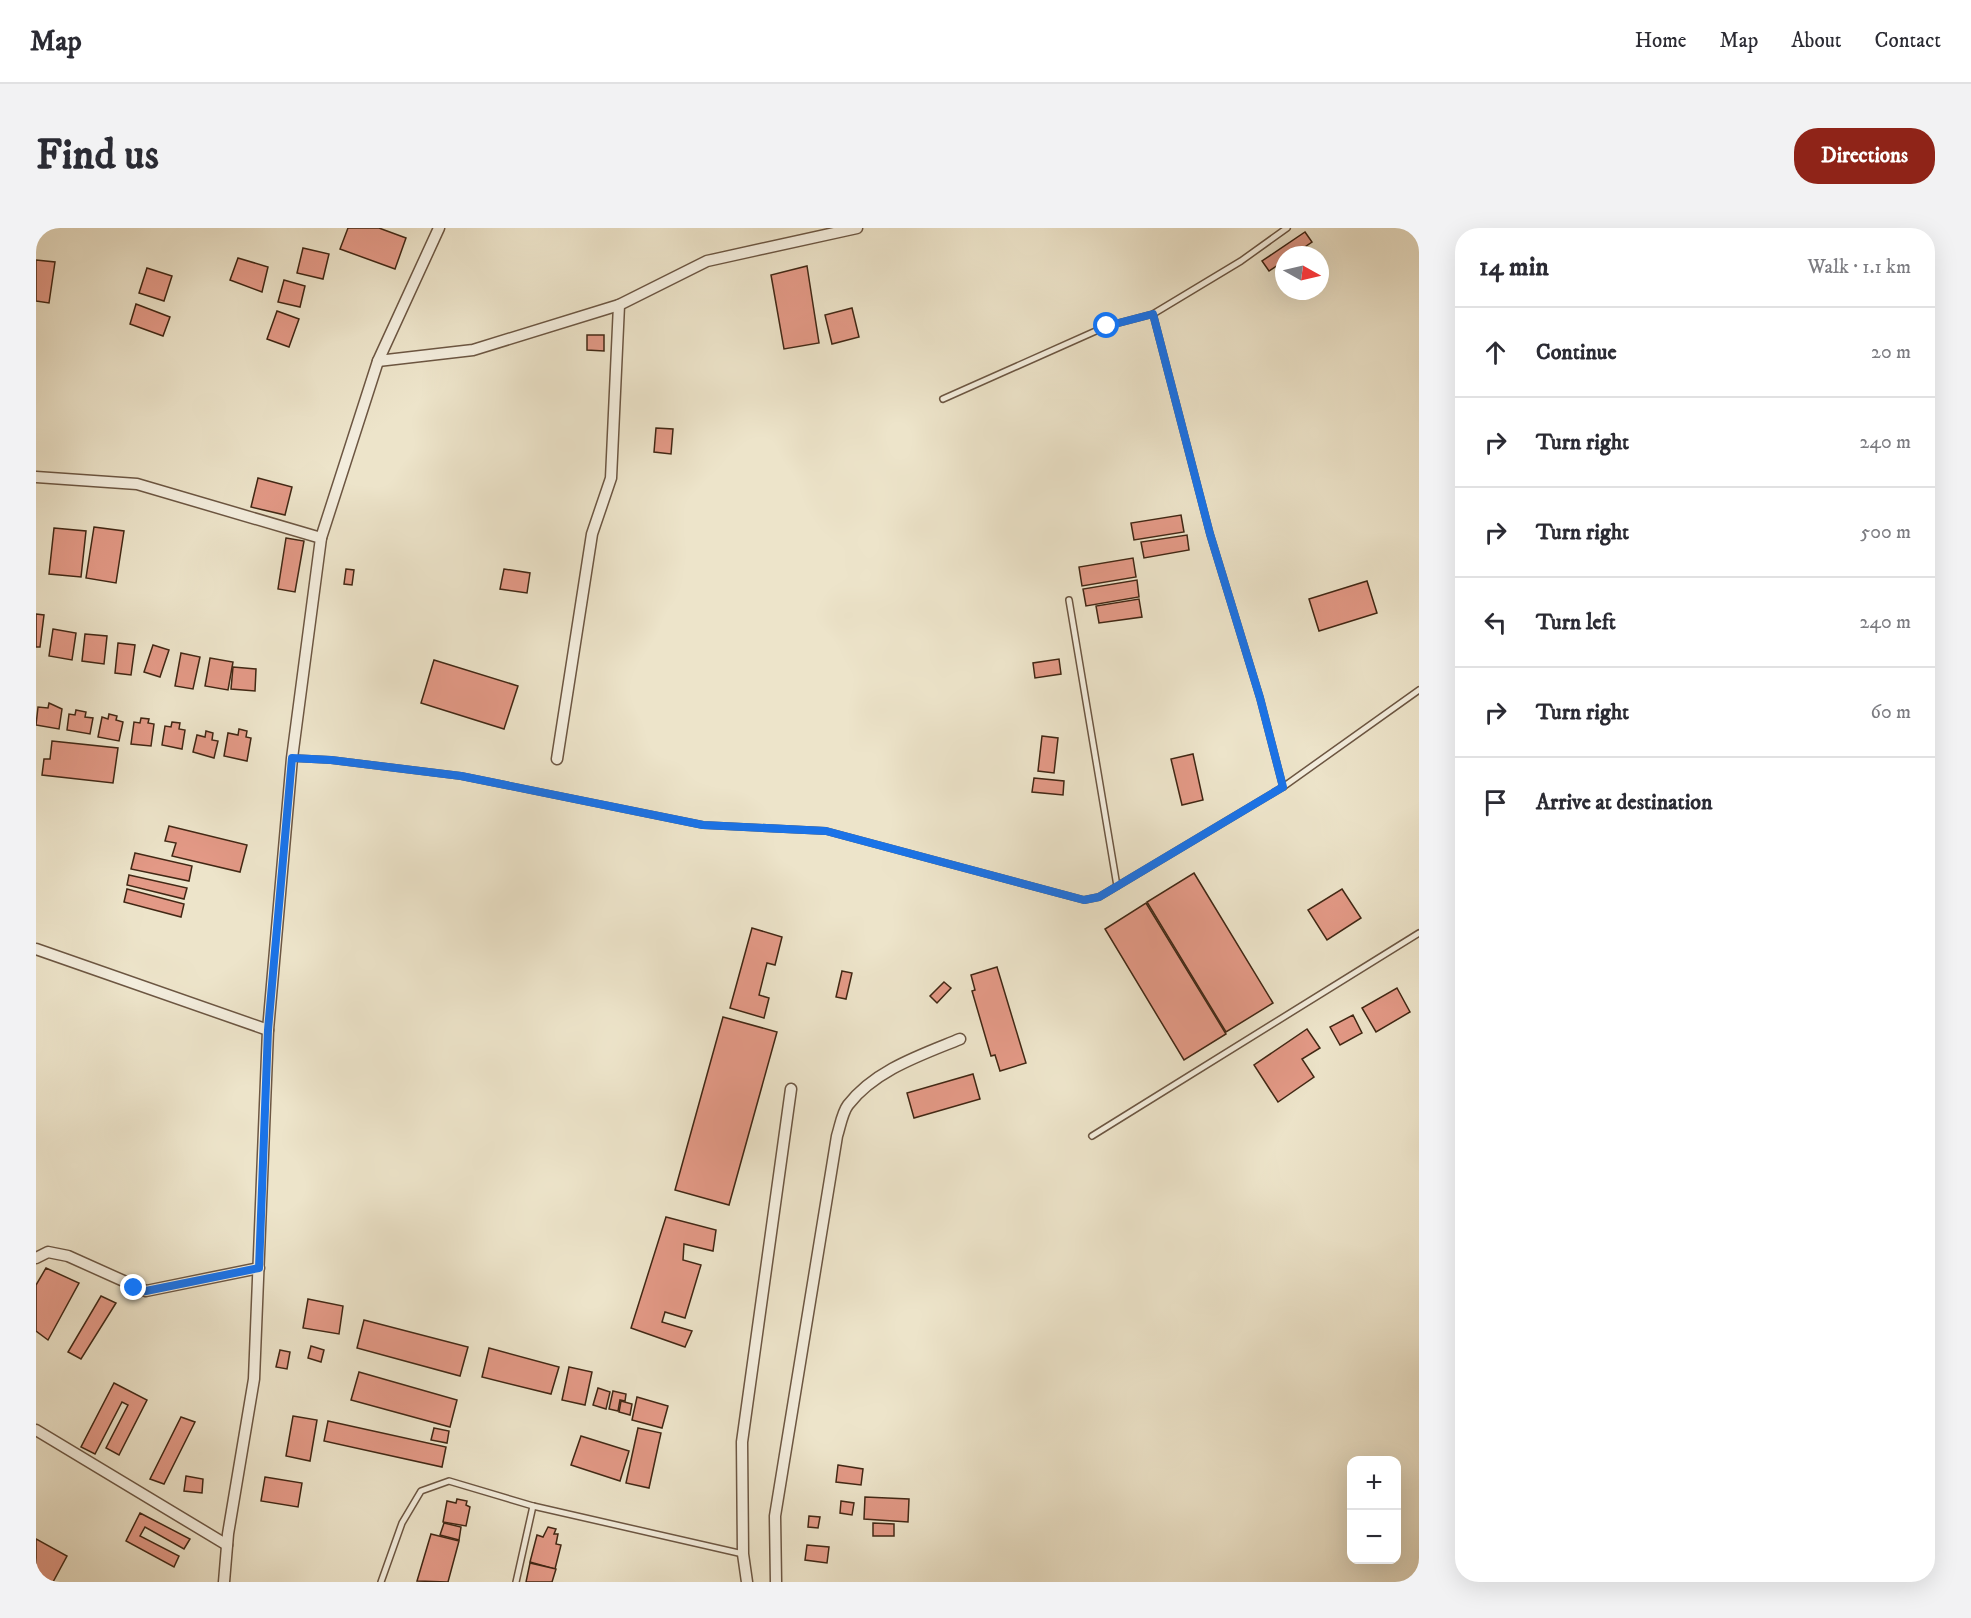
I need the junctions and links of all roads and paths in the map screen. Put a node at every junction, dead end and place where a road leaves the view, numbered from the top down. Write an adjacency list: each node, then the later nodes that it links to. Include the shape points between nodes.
1 (439, 228): 6 (street)
2 (857, 228): 4 (street, via 707,261)
3 (1287, 228): 5 (lane)
4 (619, 305): 6 (street, via 473,350); 13 (street, via 611,478 592,534)
5 (1153, 314): 7 (lane, via 1107,326); 14 (lane)
6 (378, 361): 9 (street)
7 (943, 399)
8 (36, 477): 9 (street, via 137,484)
9 (321, 538): 12 (street)
10 (1069, 600): 15 (lane)
11 (1419, 690): 14 (lane)
12 (292, 758): 15 (lane, via 461,776 703,825 826,831 1084,900 1099,897); 18 (street)
13 (557, 759)
14 (1283, 787): 15 (lane)
15 (1117, 886)
16 (1419, 933): 21 (lane)
17 (36, 949): 18 (street)
18 (268, 1030): 23 (street)
19 (960, 1039): 32 (street, via 899,1065 875,1080 847,1106 837,1136 776,1516)
20 (791, 1089): 27 (street, via 742,1442)
21 (1092, 1136)
22 (36, 1258): 23 (street, via 48,1252 68,1256 146,1291)
23 (259, 1268): 26 (street, via 254,1379)
24 (36, 1430): 26 (street)
25 (533, 1506): 27 (lane); 29 (lane, via 449,1481 421,1491 402,1523); 30 (lane)
26 (227, 1545): 28 (street)
27 (743, 1554): 31 (street)
28 (224, 1582)
29 (381, 1582)
30 (516, 1582)
31 (747, 1582)
32 (776, 1582)

